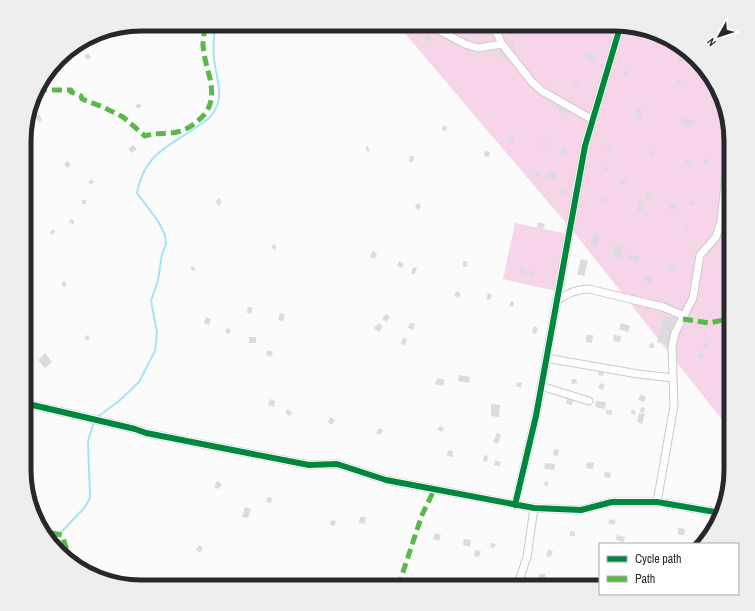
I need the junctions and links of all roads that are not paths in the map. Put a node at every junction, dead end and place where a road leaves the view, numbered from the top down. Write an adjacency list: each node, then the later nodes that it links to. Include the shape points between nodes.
1 (440, 31): 4 (street, via 478,48)
2 (496, 31): 4 (street)
3 (619, 31): 5 (street)
4 (502, 44): 5 (street, via 542,91)
5 (593, 120): 7 (street, via 585,146)
6 (724, 193): 8 (street, via 721,221 716,237 700,255 693,298)
7 (556, 301): 8 (street, via 570,293 589,289 663,307); 9 (street)
8 (684, 316): 10 (street, via 675,333 672,347)
9 (546, 358): 10 (street); 11 (street)
10 (673, 378): 14 (street, via 674,406)
11 (541, 386): 12 (street); 15 (street)
12 (589, 401)
13 (31, 406): 15 (street, via 135,428 146,434 309,465 337,464 386,480)
14 (657, 502): 16 (street, via 612,502 581,510); 17 (street)
15 (515, 505): 16 (street)
16 (534, 508): 18 (street, via 527,556)
17 (716, 512)
18 (519, 580)

